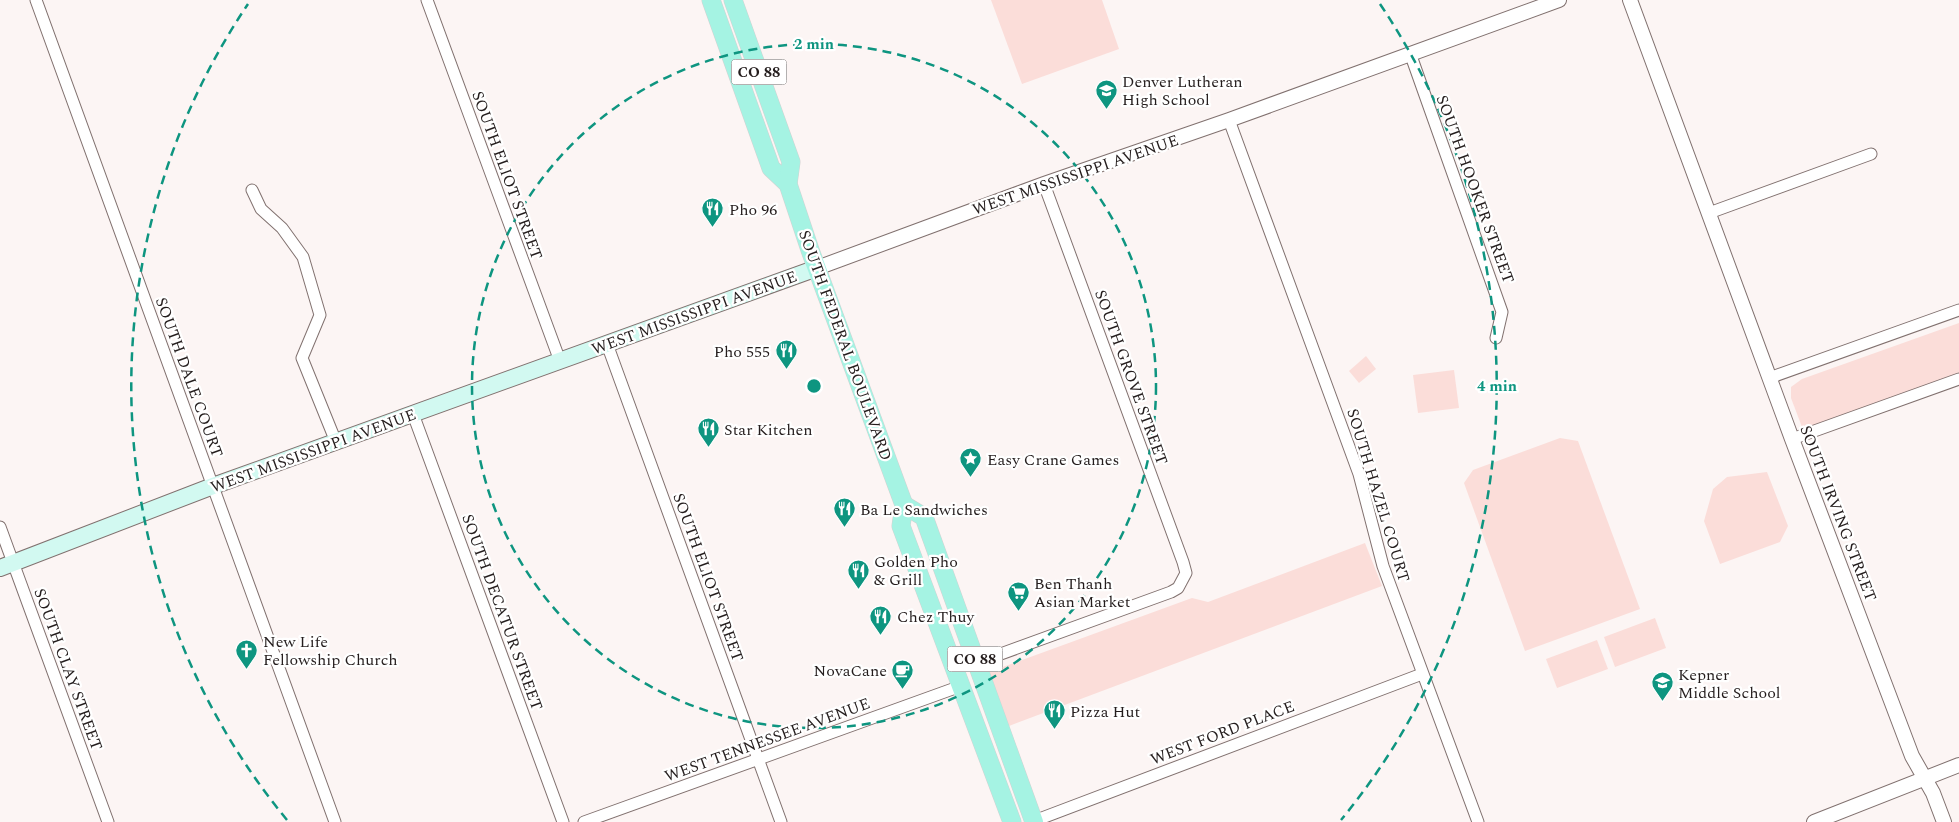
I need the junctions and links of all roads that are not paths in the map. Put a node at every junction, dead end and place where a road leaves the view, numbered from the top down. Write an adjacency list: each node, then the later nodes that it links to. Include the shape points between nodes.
1 (36, 0): 24 (street, SOUTH DALE COURT)
2 (427, 0): 18 (street, SOUTH ELIOT STREET)
3 (711, 0): 10 (main road, SOUTH FEDERAL BOULEVARD / CO 88, via 771,168)
4 (732, 0): 10 (main road, SOUTH FEDERAL BOULEVARD / CO 88, via 791,162)
5 (1559, 0): 7 (street, WEST MISSISSIPPI AVENUE)
6 (1630, 0): 13 (street, SOUTH IRVING STREET)
7 (1410, 53): 8 (street, WEST MISSISSIPPI AVENUE); 16 (street, SOUTH HOOKER STREET, via 1502,312)
8 (1229, 120): 11 (street, WEST MISSISSIPPI AVENUE); 29 (street, SOUTH HAZEL COURT, via 1359,474 1383,566)
9 (1871, 154): 13 (street)
10 (788, 184): 14 (main road, SOUTH FEDERAL BOULEVARD / CO 88)
11 (1044, 184): 14 (street, WEST MISSISSIPPI AVENUE); 28 (street, SOUTH GROVE STREET, via 1186,573 1178,588 1171,592)
12 (252, 190): 23 (street, via 261,210 282,228 303,257 320,315 302,358)
13 (1709, 213): 19 (street, SOUTH IRVING STREET)
14 (817, 268): 17 (main road, WEST MISSISSIPPI AVENUE); 25 (main road, SOUTH FEDERAL BOULEVARD / CO 88)
15 (1959, 310): 19 (street)
16 (1496, 338)
17 (607, 344): 18 (main road, WEST MISSISSIPPI AVENUE); 31 (street, SOUTH ELIOT STREET)
18 (560, 361): 21 (main road, WEST MISSISSIPPI AVENUE)
19 (1769, 378): 22 (street, SOUTH IRVING STREET)
20 (1959, 379): 22 (street)
21 (413, 414): 23 (main road, WEST MISSISSIPPI AVENUE); 37 (street, SOUTH DECATUR STREET)
22 (1792, 440): 33 (street, SOUTH IRVING STREET, via 1912,756)
23 (336, 442): 24 (main road, WEST MISSISSIPPI AVENUE)
24 (213, 486): 27 (main road, WEST MISSISSIPPI AVENUE); 36 (street, SOUTH DALE COURT)
25 (904, 505): 28 (main road, CO 88, via 924,517); 30 (main road, SOUTH FEDERAL BOULEVARD / CO 88, via 901,526)
26 (0, 527): 27 (street, SOUTH CLAY STREET)
27 (6, 565): 35 (street, SOUTH CLAY STREET)
28 (976, 663): 34 (main road, CO 88)
29 (1422, 674): 34 (street, WEST FORD PLACE); 41 (street, SOUTH HAZEL COURT)
30 (962, 686): 31 (street, WEST TENNESSEE AVENUE); 40 (main road, SOUTH FEDERAL BOULEVARD / CO 88)
31 (758, 759): 38 (street, WEST TENNESSEE AVENUE); 39 (street, SOUTH ELIOT STREET)
32 (1959, 765): 33 (street)
33 (1924, 778): 42 (street); 43 (street, SOUTH IRVING STREET)
34 (1034, 821)
35 (108, 822)
36 (335, 822)
37 (563, 822)
38 (584, 822)
39 (781, 822)
40 (1012, 822)
41 (1478, 822)
42 (1814, 822)
43 (1944, 822)

